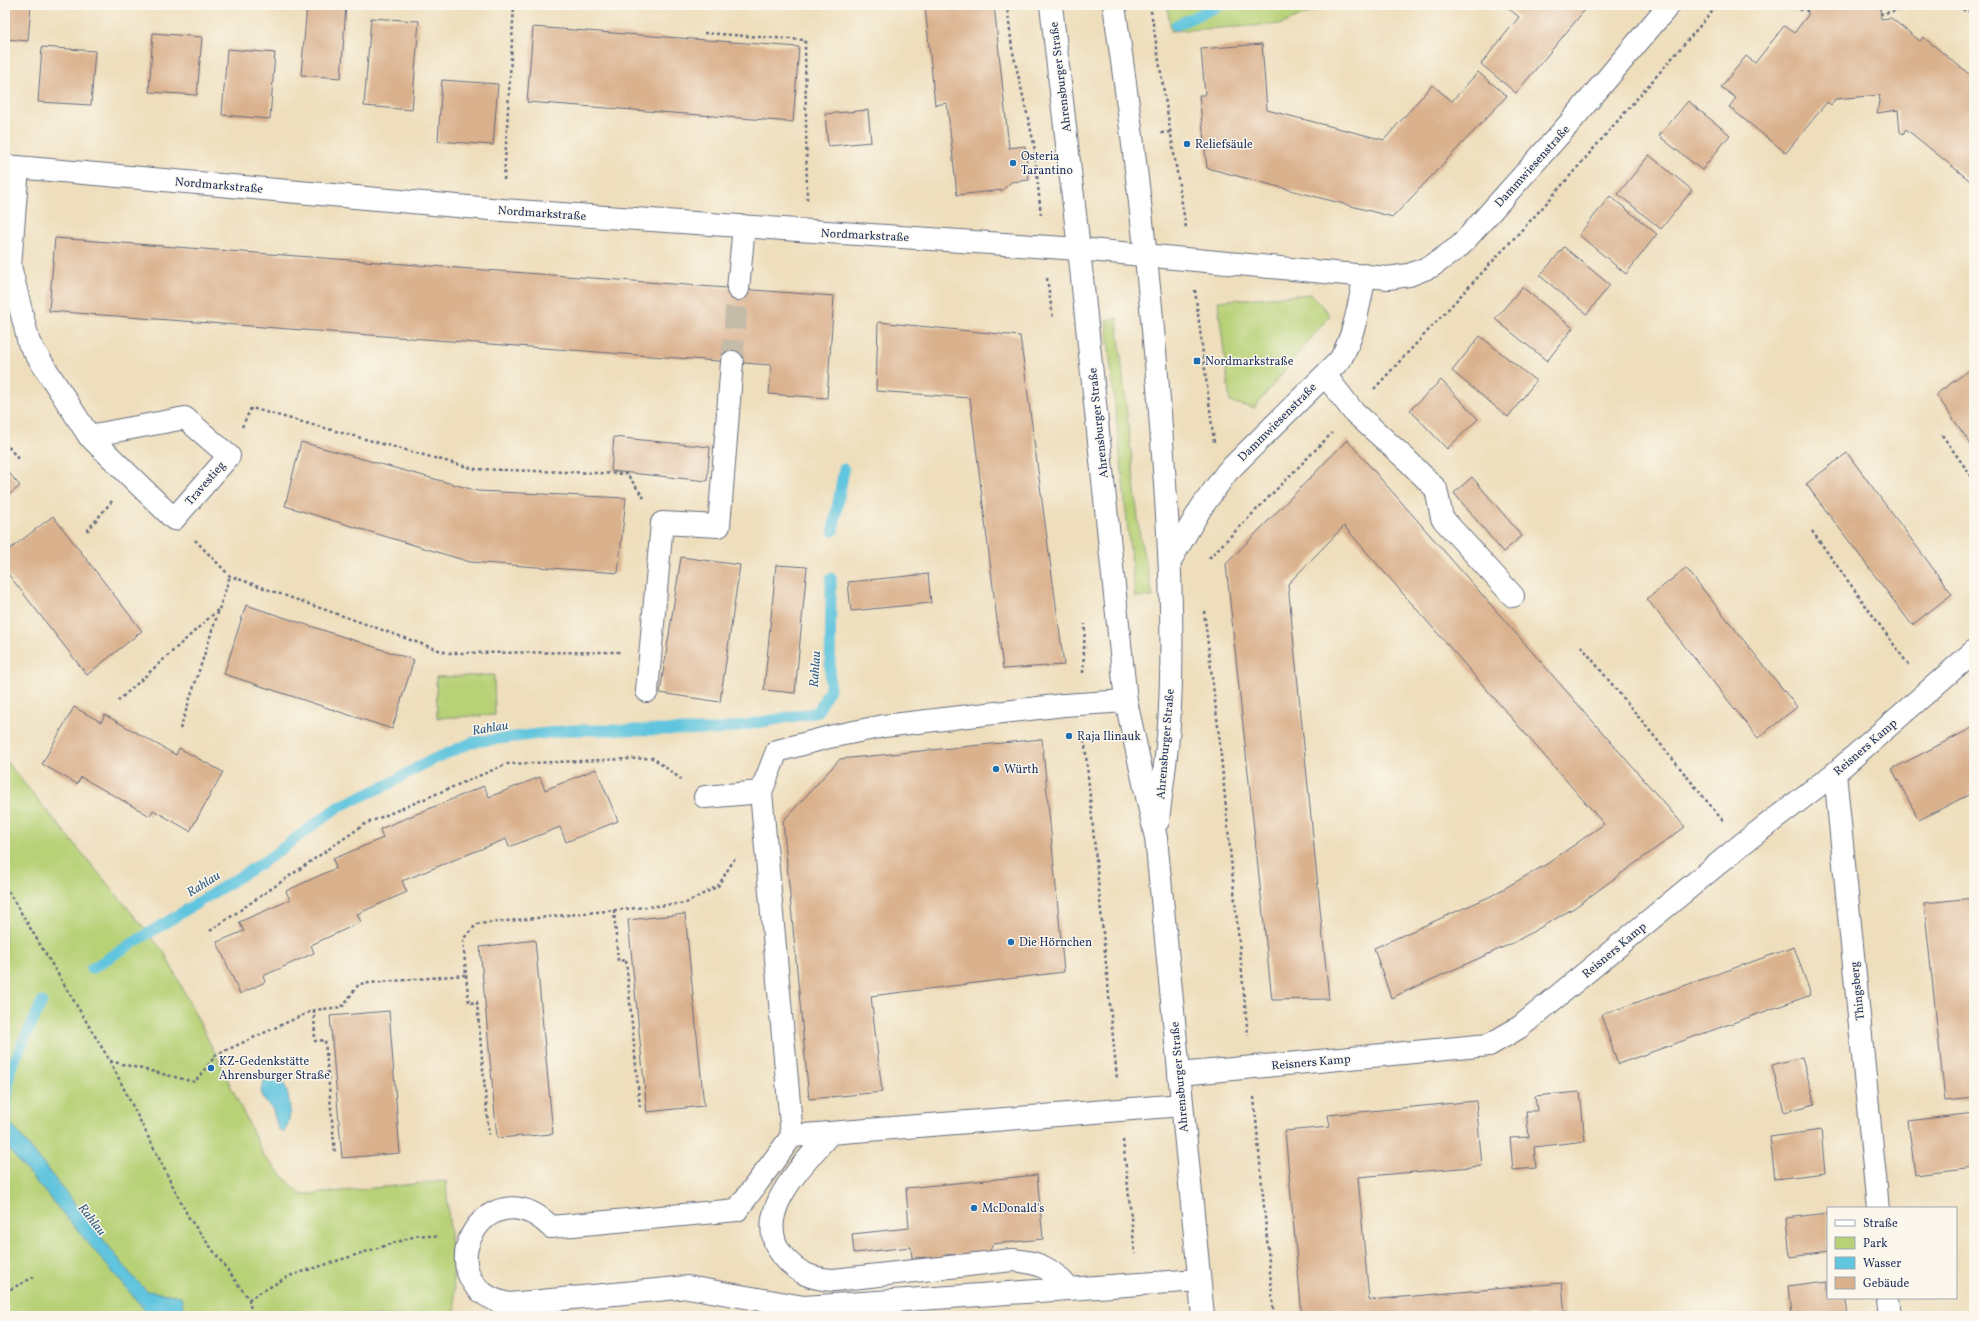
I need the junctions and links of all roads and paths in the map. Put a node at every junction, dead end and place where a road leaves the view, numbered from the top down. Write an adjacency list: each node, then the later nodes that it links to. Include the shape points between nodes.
1 (514, 5): 16 (path)
2 (1007, 5): 19 (path, via 1012,48 1034,144)
3 (1051, 5): 20 (street, Ahrensburger Straße)
4 (1114, 5): 21 (street, Ahrensburger Straße, via 1129,108)
5 (1150, 5): 22 (path)
6 (1669, 5): 23 (street, Dammwiesenstraße, via 1568,125 1460,246 1432,266 1409,275 1388,278)
7 (1718, 5): 27 (path, via 1543,207)
8 (1776, 5): 11 (path)
9 (1923, 5): 13 (path)
10 (1958, 5): 12 (path, via 1965,11)
11 (1808, 11)
12 (1974, 12)
13 (1880, 14)
14 (704, 33): 18 (path, via 805,40)
15 (11, 167): 16 (street, Nordmarkstraße); 29 (street, via 10,266 29,343)
16 (502, 210): 17 (street, Nordmarkstraße)
17 (744, 226): 18 (street, Nordmarkstraße); 24 (street)
18 (807, 232): 19 (street, Nordmarkstraße)
19 (1044, 246): 20 (street, Nordmarkstraße)
20 (1080, 249): 21 (street, Dammwiesenstraße); 53 (street, Ahrensburger Straße)
21 (1145, 254): 22 (street, Dammwiesenstraße); 40 (street, Ahrensburger Straße, via 1157,366)
22 (1192, 259): 23 (street, Dammwiesenstraße); 31 (path)
23 (1365, 276): 26 (street, Dammwiesenstraße, via 1348,346 1340,360)
24 (738, 289)
25 (732, 362): 37 (street, via 719,526)
26 (1325, 375): 27 (street); 40 (street, Dammwiesenstraße, via 1227,472 1201,508)
27 (1353, 411): 41 (path); 43 (street, via 1436,490 1442,518)
28 (1942, 434): 35 (path)
29 (89, 436): 32 (street, Travestieg, via 185,418); 34 (street)
30 (5, 442): 33 (path)
31 (1215, 448)
32 (229, 456): 36 (street, Travestieg); 37 (path, via 252,408 475,469 627,474)
33 (18, 459)
34 (132, 478): 36 (street); 38 (path)
35 (1974, 480)
36 (174, 519): 42 (path)
37 (662, 523): 48 (street)
38 (87, 531)
39 (1812, 531): 51 (path)
40 (1170, 561): 59 (street, Ahrensburger Straße, via 1170,708)
41 (1206, 561)
42 (230, 576): 45 (path); 48 (path, via 447,653)
43 (1512, 596)
44 (1203, 605): 68 (path, via 1219,735)
45 (220, 607): 52 (path); 55 (path)
46 (1085, 619): 54 (path)
47 (1581, 646): 60 (path)
48 (650, 652): 50 (street)
49 (1974, 652): 51 (street, Reisners Kamp)
50 (647, 691)
51 (1928, 692): 56 (street, Reisners Kamp)
52 (118, 701)
53 (1126, 701): 54 (street); 59 (street, Ahrensburger Straße)
54 (1081, 704): 57 (street, via 884,726 777,751); 72 (path)
55 (180, 729)
56 (1835, 773): 60 (street, Reisners Kamp); 77 (street, Thingsberg)
57 (762, 792): 58 (street); 61 (street)
58 (705, 797): 64 (path, via 653,758 507,764 365,824)
59 (1156, 838): 69 (street, Ahrensburger Straße)
60 (1742, 844): 68 (street, Reisners Kamp, via 1520,1027 1489,1045)
61 (767, 853): 63 (path, via 737,856 718,886 686,903); 75 (street)
62 (5, 886): 67 (path)
63 (614, 910): 65 (path, via 477,924 463,939); 71 (path, via 618,961 626,960)
64 (210, 930)
65 (466, 975): 66 (path, via 359,984 342,1007); 74 (path, via 469,1003 477,1002)
66 (314, 1010): 67 (path, via 216,1055 195,1082); 76 (path, via 315,1041 325,1040)
67 (110, 1061): 84 (path, via 189,1218)
68 (1251, 1068): 69 (street, Reisners Kamp); 88 (path)
69 (1179, 1074): 70 (street, Ahrensburger Straße)
70 (1182, 1105): 72 (street); 80 (street, Ahrensburger Straße)
71 (640, 1108)
72 (1120, 1110): 73 (street); 81 (path)
73 (830, 1133): 75 (street); 82 (street, via 783,1191 775,1209 772,1227 780,1252 791,1265 805,1275 834,1280 1012,1260 1030,1261 1047,1268)
74 (489, 1135)
75 (792, 1136): 78 (street, via 737,1210 551,1227 530,1211 514,1208 497,1210 487,1216)
76 (335, 1154)
77 (1878, 1207)
78 (468, 1240): 82 (street, via 465,1261 471,1279 491,1298 509,1304 688,1287 804,1307); 84 (path, via 419,1234 288,1276)
79 (34, 1277): 83 (path)
80 (1199, 1280): 81 (street); 87 (street, Ahrensburger Straße)
81 (1136, 1284): 82 (street)
82 (1069, 1289)
83 (5, 1292)
84 (249, 1299): 86 (path)
85 (1887, 1299): 89 (street)
86 (252, 1316)
87 (1203, 1316)
88 (1274, 1316)
89 (1889, 1316)

